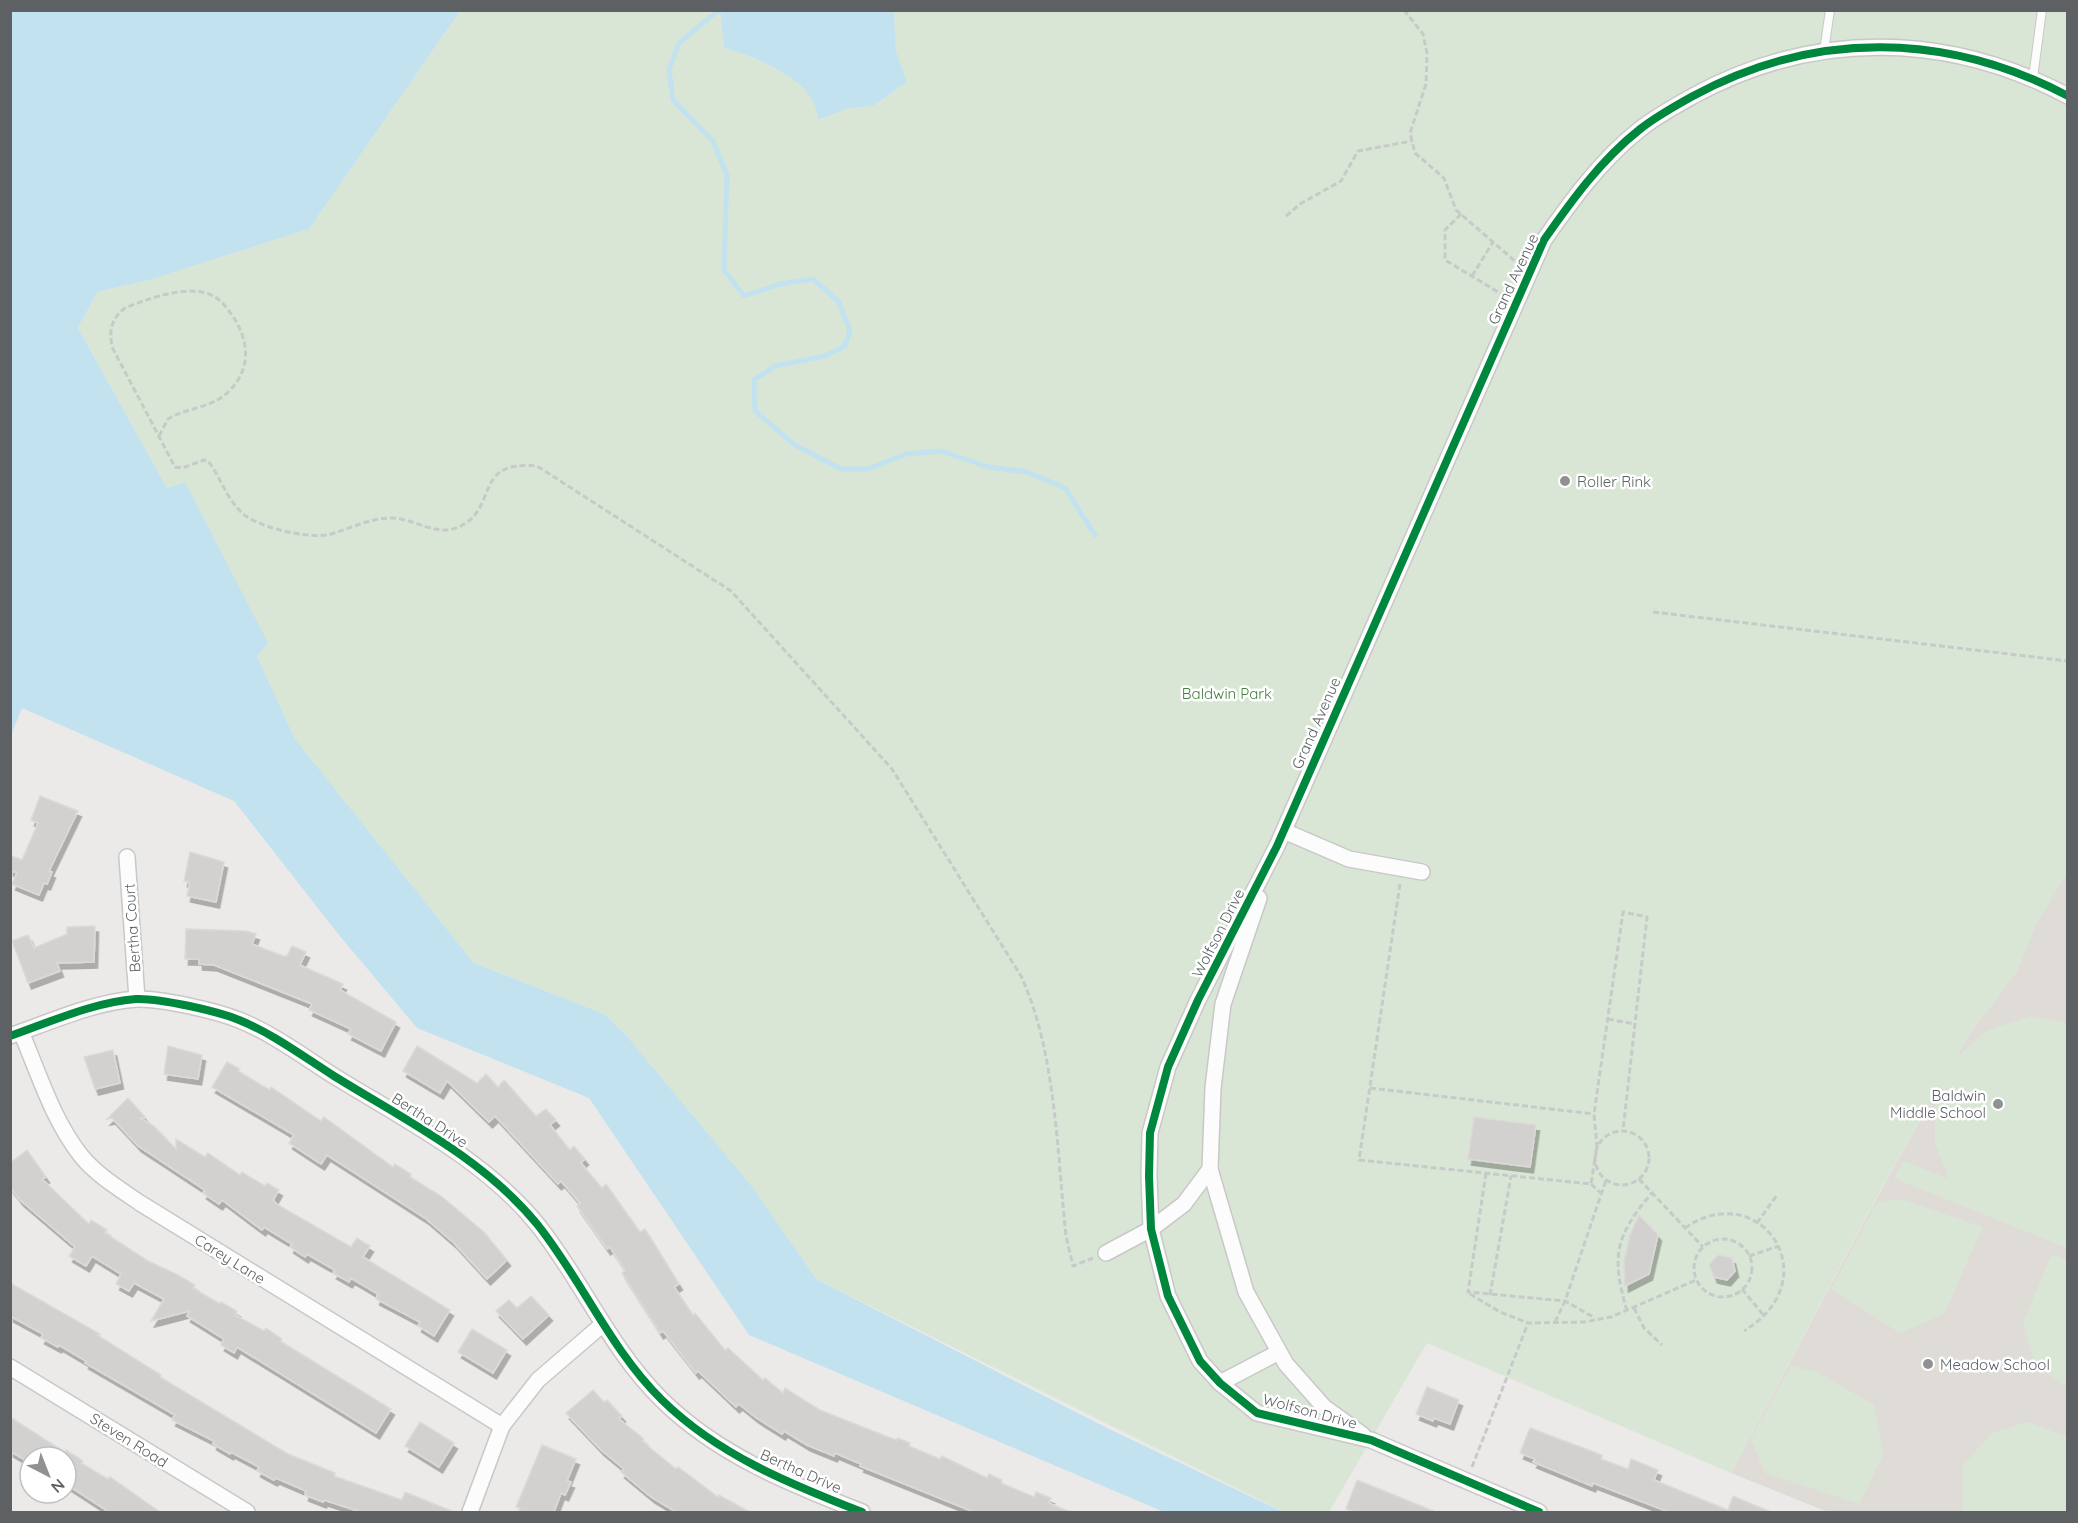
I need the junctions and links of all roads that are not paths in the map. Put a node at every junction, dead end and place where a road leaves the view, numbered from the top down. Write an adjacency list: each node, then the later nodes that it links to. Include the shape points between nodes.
1 (1830, 10): 3 (lane)
2 (2042, 10): 4 (lane)
3 (1824, 51): 4 (street, Grand Avenue, via 1885,45 1928,49 1972,58); 6 (street, Grand Avenue, via 1725,79 1640,128 1579,192 1544,240)
4 (2032, 78): 5 (street, Grand Avenue)
5 (2067, 96)
6 (1284, 831): 7 (street, Grand Avenue); 9 (street, via 1349,859)
7 (1277, 846): 12 (street, Wolfson Drive, via 1223,1004 1213,1088); 13 (street, Wolfson Drive, via 1168,1067 1150,1133)
8 (127, 857): 10 (street, Bertha Court)
9 (1422, 872)
10 (137, 999): 11 (street, Bertha Drive, via 82,1010); 15 (street, Bertha Drive, via 239,1020 451,1148 507,1192 537,1224)
11 (16, 1034): 19 (street, Carey Lane, via 62,1128 102,1177)
12 (1210, 1169): 13 (street, via 1184,1204); 16 (street, Wolfson Drive, via 1246,1292)
13 (1151, 1229): 14 (street); 18 (street, Wolfson Drive, via 1168,1296 1182,1329 1200,1360)
14 (1106, 1253)
15 (603, 1324): 19 (street, via 538,1380); 23 (street, Bertha Drive, via 662,1400 715,1443 777,1478)
16 (1279, 1352): 18 (street); 20 (street, Wolfson Drive, via 1324,1407)
17 (10, 1367): 21 (street, Steven Road)
18 (1220, 1383): 20 (street, Wolfson Drive, via 1257,1413)
19 (502, 1426): 22 (street)
20 (1371, 1440): 24 (street, Wolfson Drive)
21 (247, 1512)
22 (470, 1512)
23 (862, 1512)
24 (1539, 1512)

